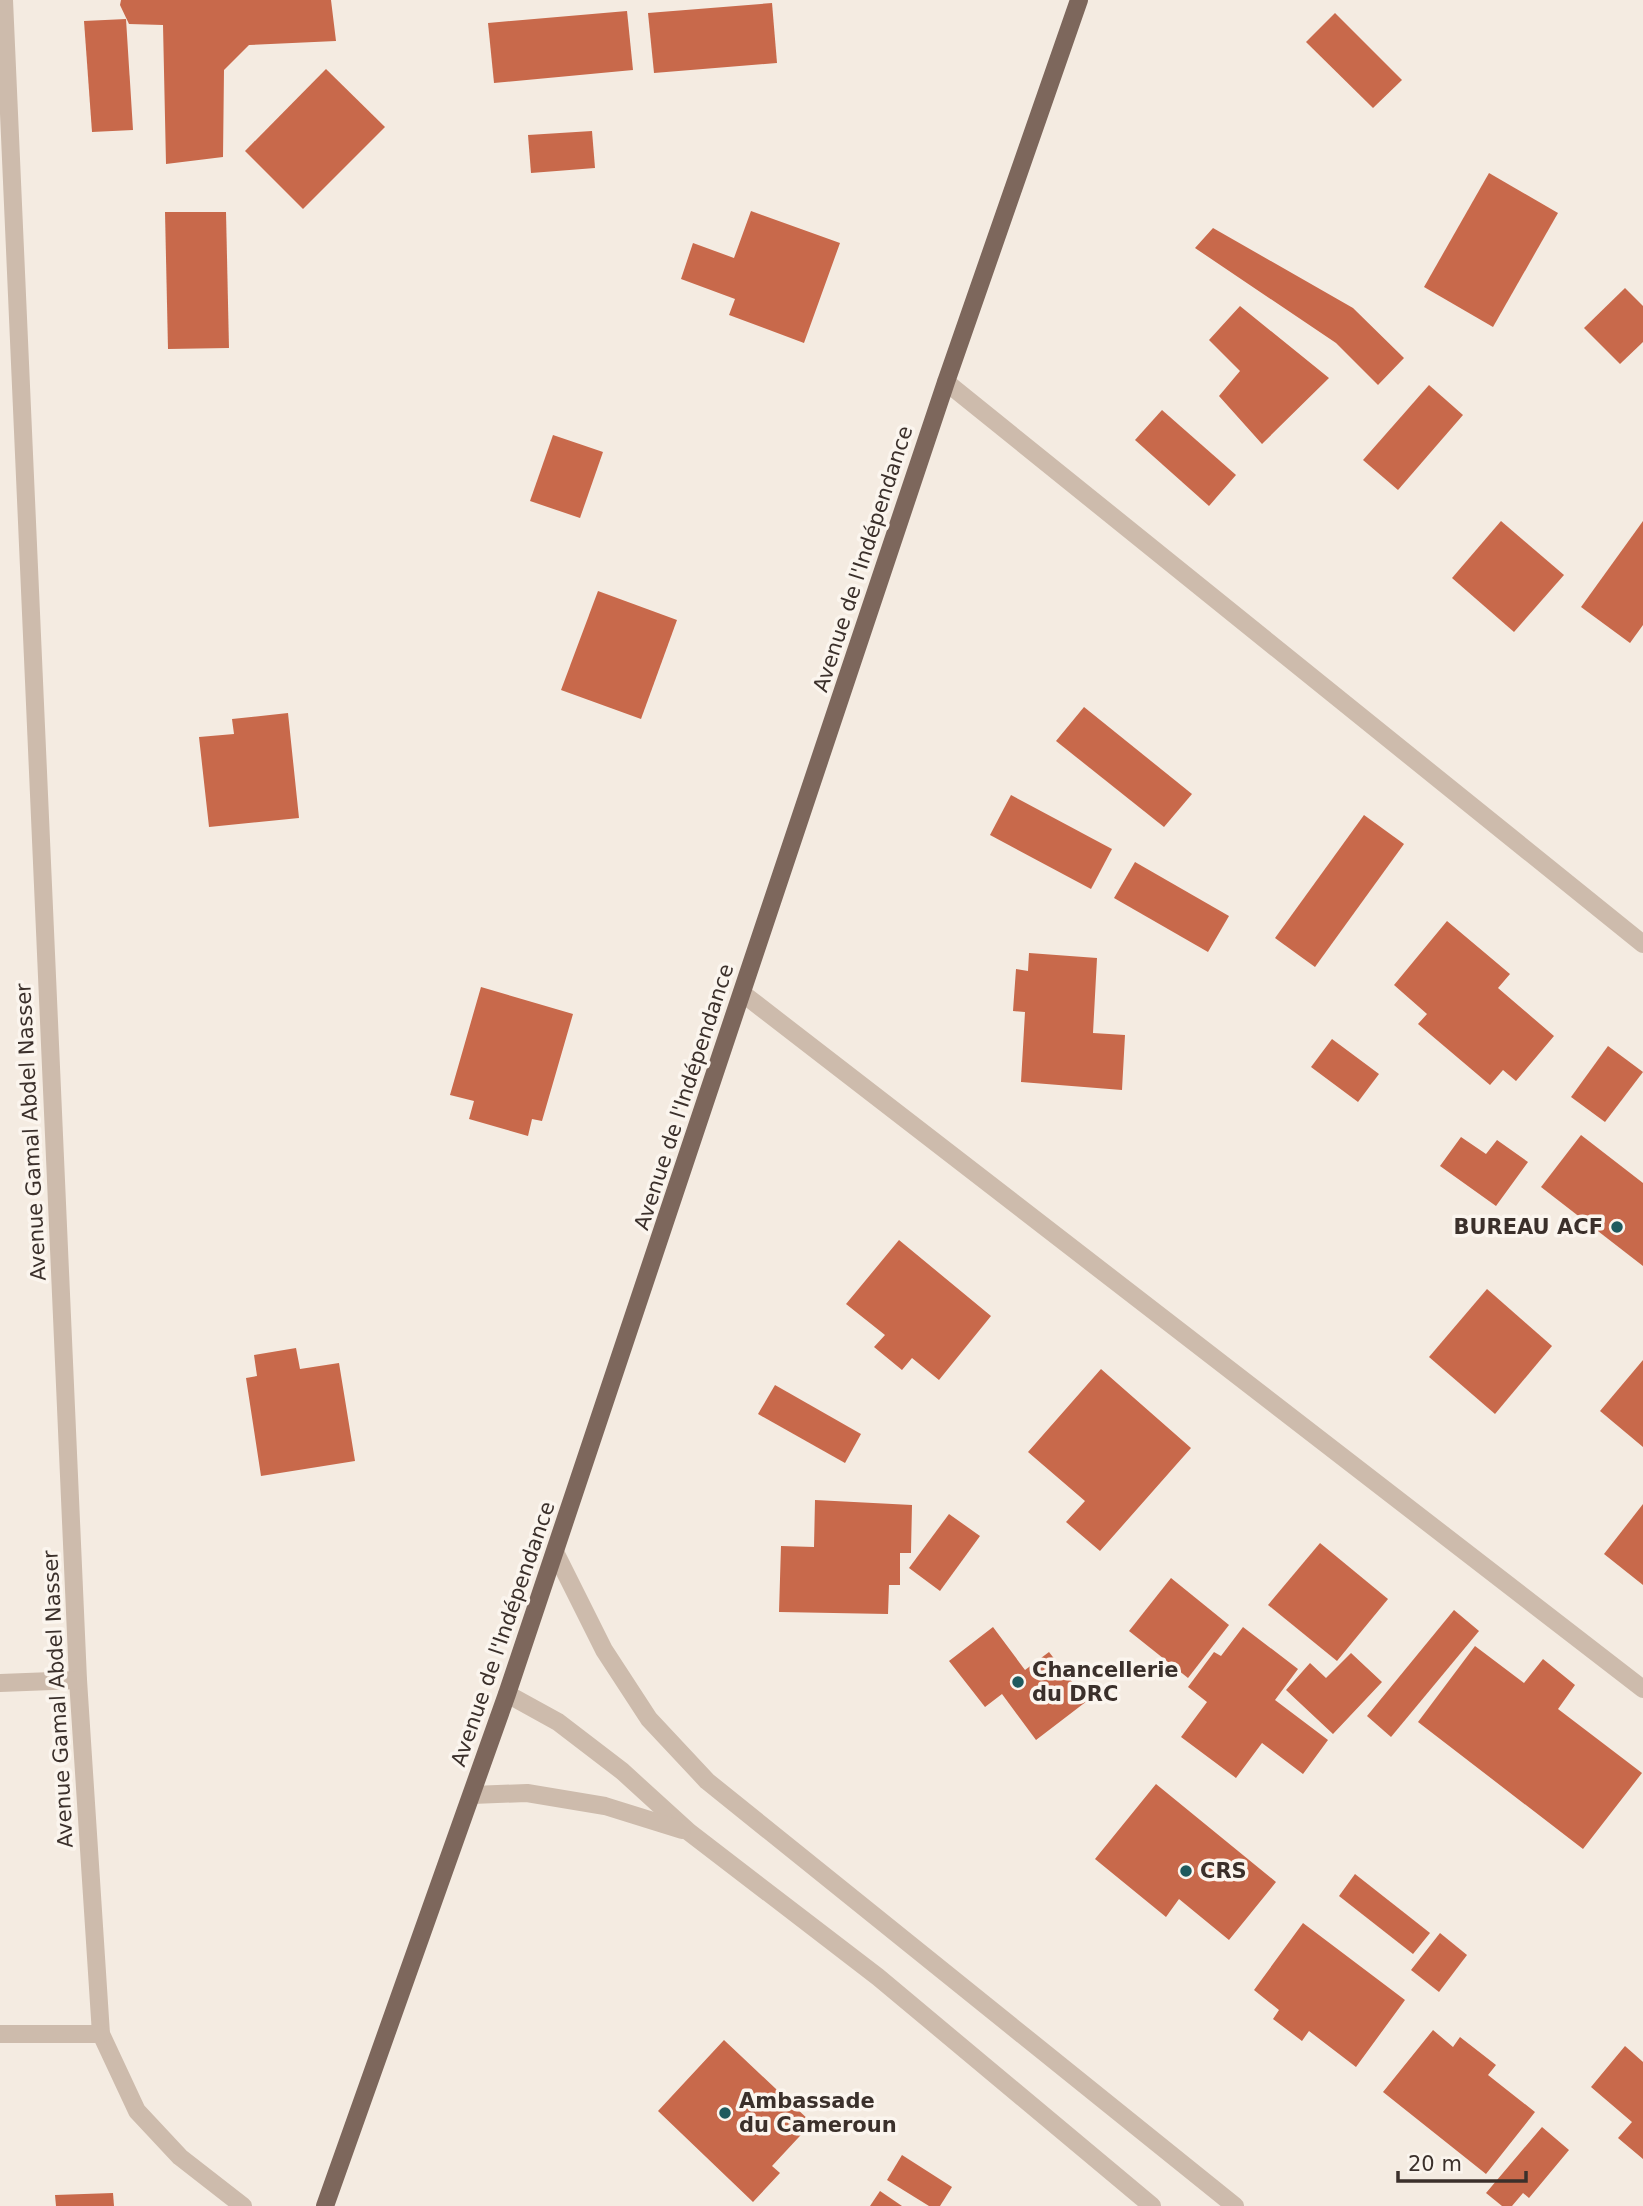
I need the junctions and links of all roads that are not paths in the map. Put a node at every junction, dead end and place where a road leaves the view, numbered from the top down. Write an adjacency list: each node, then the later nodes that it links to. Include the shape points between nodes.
1 (4, 0): 7 (street, Avenue Gamal Abdel Nasser)
2 (1079, 0): 3 (main road, Avenue de l'Indépendance)
3 (946, 382): 4 (street); 5 (main road, Avenue de l'Indépendance)
4 (1643, 944)
5 (742, 993): 6 (main road, Avenue de l'Indépendance); 9 (street)
6 (555, 1552): 10 (main road, Avenue de l'Indépendance); 18 (street, via 611,1662 649,1719 707,1781)
7 (78, 1680): 8 (street); 14 (street, Avenue Gamal Abdel Nasser)
8 (0, 1683)
9 (1643, 1689)
10 (507, 1694): 11 (main road, Avenue de l'Indépendance); 12 (street, via 558,1722 622,1771)
11 (472, 1795): 12 (street, via 527,1793 605,1806); 16 (main road, Avenue de l'Indépendance)
12 (689, 1832): 17 (street, via 878,1977)
13 (0, 2034): 14 (street)
14 (101, 2034): 15 (street, Avenue Gamal Abdel Nasser, via 138,2111 180,2157)
15 (243, 2206)
16 (325, 2206)
17 (1152, 2206)
18 (1236, 2206)

